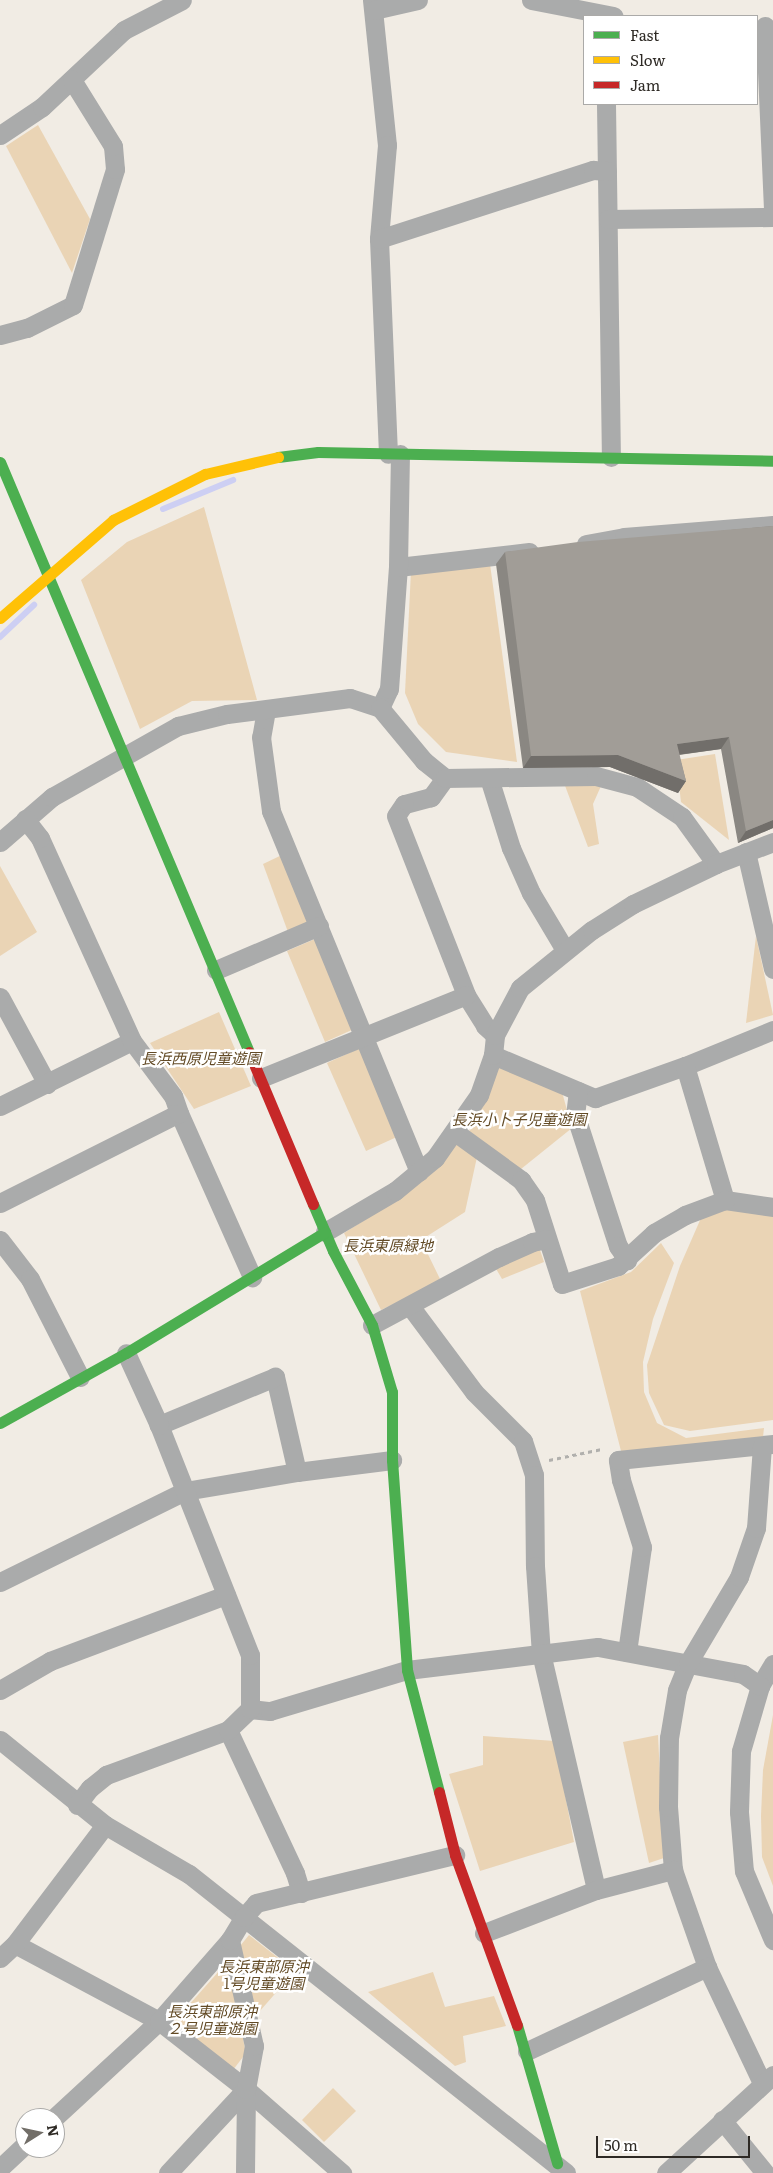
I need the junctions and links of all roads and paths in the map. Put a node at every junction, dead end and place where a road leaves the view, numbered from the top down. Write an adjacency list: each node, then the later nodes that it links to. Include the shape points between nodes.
1 (182, 0): 7 (street, via 124,30)
2 (418, 0): 4 (street)
3 (531, 0): 5 (street)
4 (373, 5): 14 (street, via 387,145)
5 (604, 15)
6 (765, 26): 11 (street)
7 (72, 80): 9 (street, via 42,107); 15 (street, via 113,146 115,170 73,305 27,328)
8 (606, 105): 10 (street)
9 (0, 135)
10 (607, 171): 13 (street); 14 (street, via 593,170)
11 (773, 211)
12 (773, 217): 13 (street)
13 (608, 219): 17 (street)
14 (379, 239): 16 (street)
15 (0, 335)
16 (394, 454): 17 (street); 23 (street); 24 (street, via 318,452 274,457 206,474 113,520)
17 (612, 457): 18 (street)
18 (773, 461)
19 (0, 462): 24 (street)
20 (773, 525): 21 (street, via 624,537)
21 (569, 548)
22 (550, 550): 23 (street, via 457,558)
23 (398, 568): 26 (street, via 389,689)
24 (50, 578): 25 (street); 28 (street)
25 (0, 618)
26 (380, 708): 27 (street, via 350,698); 29 (street, via 424,761)
27 (266, 710): 28 (street, via 227,714 178,726); 36 (street, via 260,737 271,810)
28 (124, 757): 31 (street, via 103,765 52,797); 39 (street)
29 (445, 778): 30 (street); 40 (street, via 431,797 404,804 396,816)
30 (488, 778): 35 (street, via 596,776 637,787 682,817); 37 (street, via 523,875)
31 (25, 819): 32 (street); 45 (street, via 40,838)
32 (0, 842)
33 (773, 842): 34 (street)
34 (746, 852): 35 (street); 38 (street)
35 (716, 864): 37 (street, via 633,904)
36 (319, 926): 39 (street); 44 (street)
37 (565, 950): 43 (street, via 520,988)
38 (773, 969)
39 (216, 970): 48 (street)
40 (466, 995): 43 (street, via 485,1026); 44 (street)
41 (0, 997): 49 (street)
42 (773, 1030): 47 (street)
43 (495, 1035): 46 (street)
44 (364, 1036): 48 (street); 54 (street)
45 (132, 1041): 49 (street); 52 (street, via 173,1096)
46 (493, 1055): 50 (street); 53 (street, via 479,1094)
47 (685, 1066): 50 (street, via 594,1098); 55 (street)
48 (261, 1078): 58 (street)
49 (47, 1084): 51 (street)
50 (578, 1091): 61 (street, via 575,1114 618,1246)
51 (0, 1106)
52 (179, 1113): 56 (street); 62 (street)
53 (456, 1132): 54 (street); 59 (street, via 521,1180 535,1200)
54 (419, 1172): 58 (street)
55 (725, 1200): 57 (street); 61 (street, via 685,1215 654,1233)
56 (0, 1203)
57 (773, 1207)
58 (325, 1232): 62 (street); 64 (street)
59 (547, 1239): 61 (street, via 562,1284 618,1266); 63 (street, via 499,1257)
60 (0, 1240): 66 (street, via 30,1279)
61 (627, 1260)
62 (252, 1277): 65 (street)
63 (410, 1306): 64 (street); 72 (street, via 474,1392 523,1441)
64 (372, 1325): 70 (street, via 392,1392)
65 (126, 1353): 66 (street); 68 (street)
66 (80, 1377): 67 (street)
67 (0, 1424)
68 (159, 1425): 73 (street, via 275,1377); 74 (street)
69 (767, 1445): 71 (street); 79 (street, via 753,1536 739,1577)
70 (392, 1460): 73 (street); 81 (street)
71 (618, 1460): 72 (path, via 605,1448); 77 (street, via 620,1480 642,1547)
72 (530, 1464): 78 (street, via 534,1475 535,1566)
73 (297, 1472): 74 (street)
74 (185, 1492): 75 (street); 76 (street)
75 (0, 1582)
76 (226, 1595): 83 (street, via 50,1661); 84 (street, via 250,1655)
77 (627, 1652): 78 (street, via 598,1647); 79 (street)
78 (541, 1653): 81 (street); 91 (street)
79 (688, 1663): 82 (street, via 743,1674); 90 (street, via 677,1690 669,1738 668,1807)
80 (773, 1664): 82 (street)
81 (407, 1670): 84 (street, via 270,1711); 89 (street)
82 (760, 1686): 96 (street, via 740,1751 739,1812 744,1870)
83 (0, 1690)
84 (250, 1709): 85 (street)
85 (228, 1730): 87 (street, via 106,1775); 92 (street, via 295,1873)
86 (0, 1740): 87 (street)
87 (77, 1805): 88 (street)
88 (105, 1825): 93 (street, via 189,1874); 97 (street)
89 (455, 1855): 92 (street); 94 (street)
90 (673, 1870): 91 (street); 98 (street)
91 (596, 1890): 94 (street)
92 (300, 1892): 93 (street, via 256,1903)
93 (244, 1917): 95 (street); 107 (street)
94 (484, 1933): 100 (street)
95 (230, 1940): 99 (street); 102 (street, via 254,2046)
96 (773, 1940)
97 (6, 1950): 99 (street)
98 (707, 1967): 100 (street); 101 (street)
99 (158, 2022): 102 (street); 103 (street)
100 (527, 2051): 107 (street)
101 (768, 2078): 104 (street)
102 (246, 2089): 108 (street); 109 (street); 110 (street)
103 (65, 2108)
104 (722, 2120): 111 (street); 112 (street)
105 (15, 2154): 106 (street)
106 (0, 2168)
107 (561, 2168)
108 (168, 2173)
109 (246, 2173)
110 (342, 2173)
111 (666, 2173)
112 (765, 2173)

